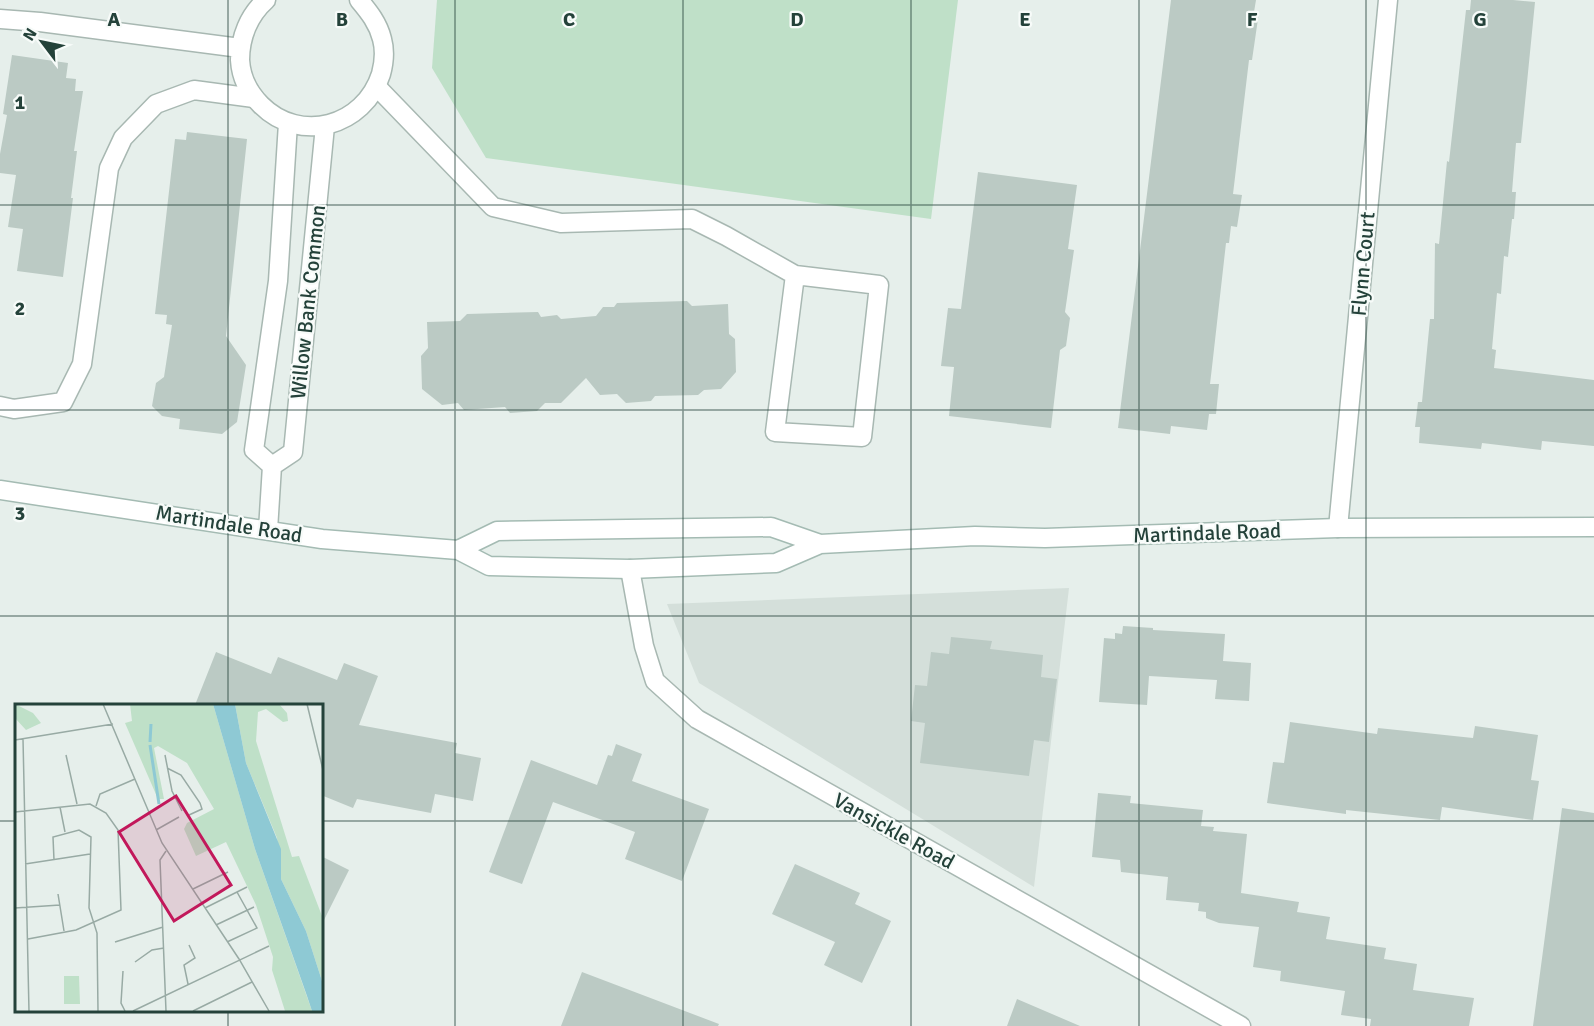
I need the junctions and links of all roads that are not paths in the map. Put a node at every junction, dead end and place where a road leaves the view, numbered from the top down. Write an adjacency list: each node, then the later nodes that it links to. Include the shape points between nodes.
1 (266, 0): 5 (street, via 246,27)
2 (359, 0): 6 (street, via 374,18 383,40 384,63)
3 (1388, 0): 15 (street, Flynn Court)
4 (0, 19): 5 (street)
5 (240, 48): 7 (street, via 245,83)
6 (377, 87): 9 (street, via 364,105); 10 (street, via 493,207 561,223 692,219)
7 (254, 98): 8 (street, via 269,113); 11 (street, via 194,90 156,104 123,138 109,168 82,364 63,402 14,409)
8 (288, 123): 9 (street); 12 (street, Willow Bank Common, via 278,281 254,450)
9 (325, 126): 12 (street, Willow Bank Common, via 293,452)
10 (795, 275): 10 (street, via 775,432 862,437 879,285)
11 (0, 406)
12 (272, 466): 16 (street)
13 (0, 490): 16 (street, Martindale Road)
14 (1594, 527): 15 (street, Martindale Road)
15 (1338, 528): 17 (street, Martindale Road, via 1045,538 975,536)
16 (268, 530): 18 (street, Martindale Road)
17 (820, 544): 18 (street, Martindale Road, via 771,527 497,531); 19 (street, Martindale Road, via 776,563)
18 (458, 550): 19 (street, Martindale Road, via 489,566)
19 (630, 569): 20 (street, Vansickle Road, via 644,646 655,681 697,719)
20 (1241, 1026)

